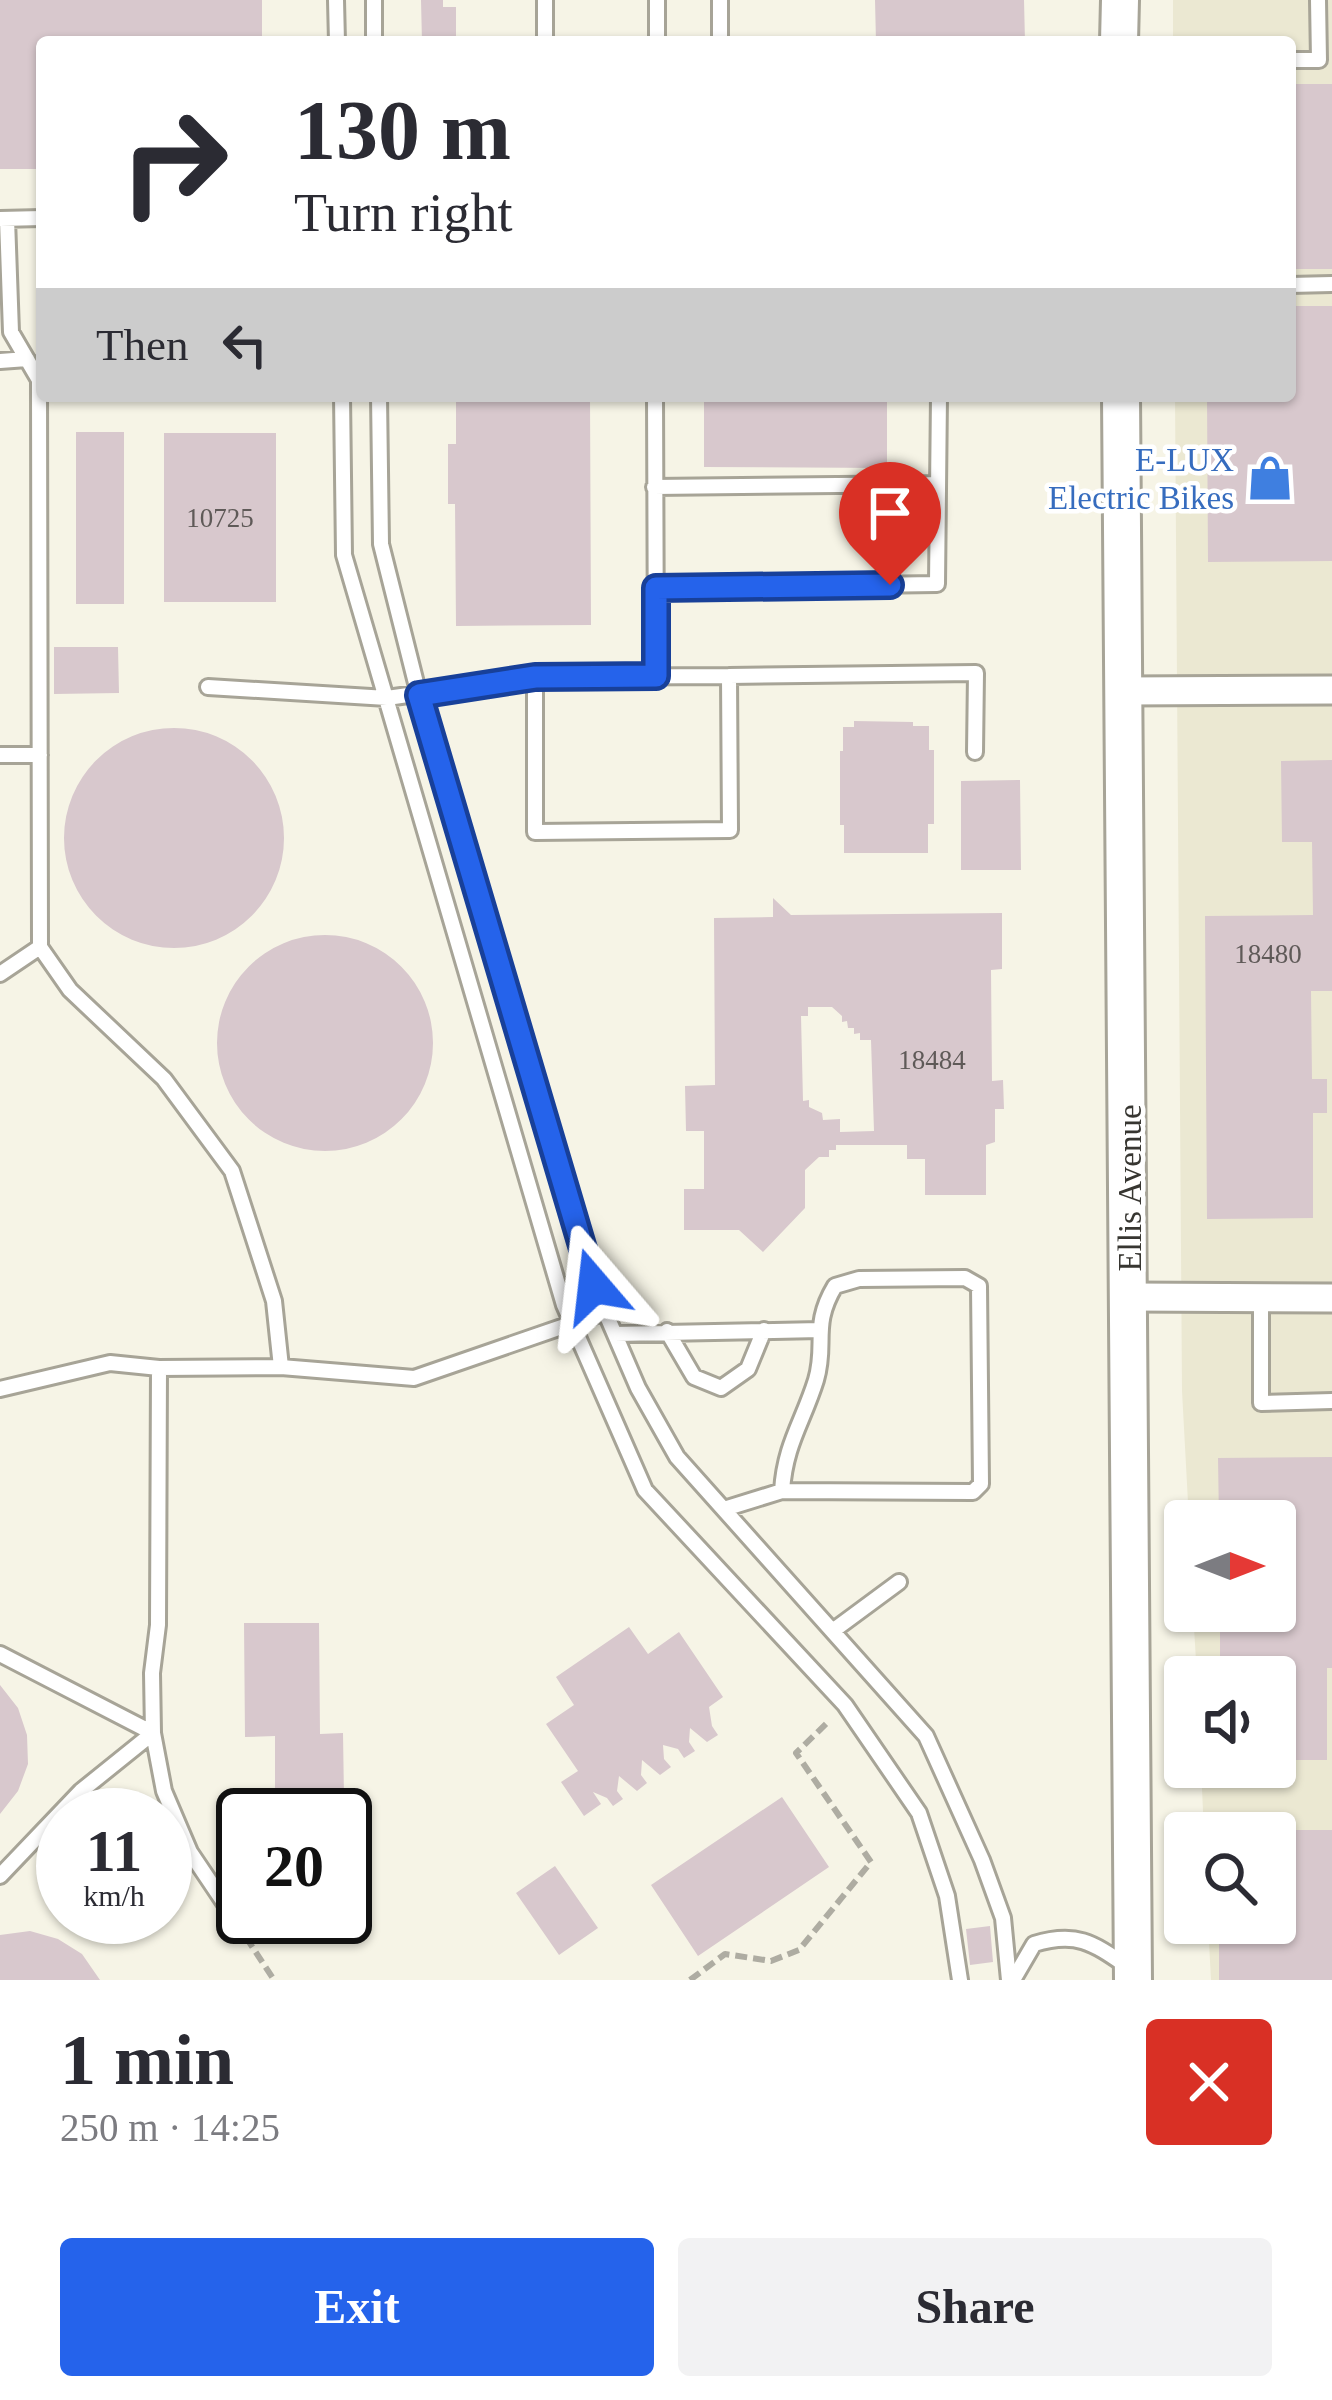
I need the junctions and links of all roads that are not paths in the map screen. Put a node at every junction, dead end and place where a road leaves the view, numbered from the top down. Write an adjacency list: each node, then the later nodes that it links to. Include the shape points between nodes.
1 (336, 0): 8 (lane)
2 (374, 0): 9 (lane)
3 (545, 0): 10 (lane)
4 (657, 0): 11 (lane)
5 (720, 0): 12 (lane)
6 (1120, 0): 13 (main road)
7 (1318, 0): 14 (lane)
8 (337, 36)
9 (374, 36)
10 (545, 36)
11 (657, 36)
12 (721, 36)
13 (1119, 36)
14 (1325, 60)
15 (36, 218): 16 (lane)
16 (3, 219): 19 (lane, via 11,332)
17 (1332, 284): 18 (lane)
18 (1296, 285)
19 (26, 359): 20 (lane); 21 (lane)
20 (0, 361)
21 (36, 376)
22 (38, 402): 41 (lane)
23 (342, 402): 38 (lane, via 344,555)
24 (379, 402): 37 (lane, via 380,544)
25 (655, 402): 29 (lane)
26 (939, 402): 28 (lane)
27 (1121, 402): 36 (main road, Ellis Avenue)
28 (938, 484): 29 (lane); 30 (lane, via 937,584)
29 (654, 488): 30 (lane)
30 (656, 588): 31 (lane)
31 (656, 676): 32 (lane); 33 (lane)
32 (729, 676): 33 (lane, via 730,830 556,832 535,832); 39 (lane, via 976,673)
33 (535, 677): 37 (lane)
34 (208, 687): 38 (lane)
35 (1332, 690): 36 (street)
36 (1125, 691): 44 (main road, Ellis Avenue)
37 (419, 695): 38 (lane); 47 (lane)
38 (387, 698): 48 (lane)
39 (975, 752)
40 (0, 755): 41 (lane)
41 (40, 755): 42 (lane)
42 (40, 947): 43 (lane); 53 (lane, via 70,990 164,1079 232,1171 274,1301)
43 (0, 974)
44 (1130, 1297): 45 (street); 65 (main road, Ellis Avenue)
45 (1261, 1298): 46 (street); 56 (lane, via 1262,1403)
46 (1332, 1298)
47 (605, 1312): 48 (lane); 52 (lane)
48 (573, 1325): 53 (lane, via 414,1378); 66 (lane, via 645,1490 845,1705 919,1814 947,1896)
49 (764, 1330): 50 (lane); 51 (lane); 51 (lane, via 748,1369 722,1388 694,1377)
50 (820, 1330): 57 (lane, via 818,1376 784,1456); 57 (lane, via 835,1286 859,1279 965,1278 979,1286 981,1484 973,1492)
51 (667, 1331): 52 (lane)
52 (615, 1334): 58 (lane, via 676,1457)
53 (281, 1367): 54 (lane)
54 (159, 1368): 55 (lane, via 110,1363); 62 (lane)
55 (0, 1389)
56 (1332, 1401)
57 (782, 1491): 58 (lane)
58 (724, 1509): 60 (lane)
59 (899, 1582): 60 (lane)
60 (834, 1630): 67 (lane, via 926,1736 1003,1918)
61 (0, 1654): 62 (lane)
62 (153, 1733): 63 (lane, via 81,1790); 64 (lane, via 164,1791)
63 (0, 1876)
64 (216, 1891)
65 (1133, 1975): 67 (lane, via 1097,1946 1060,1936 1034,1944)
66 (960, 1980)
67 (1011, 1980)

